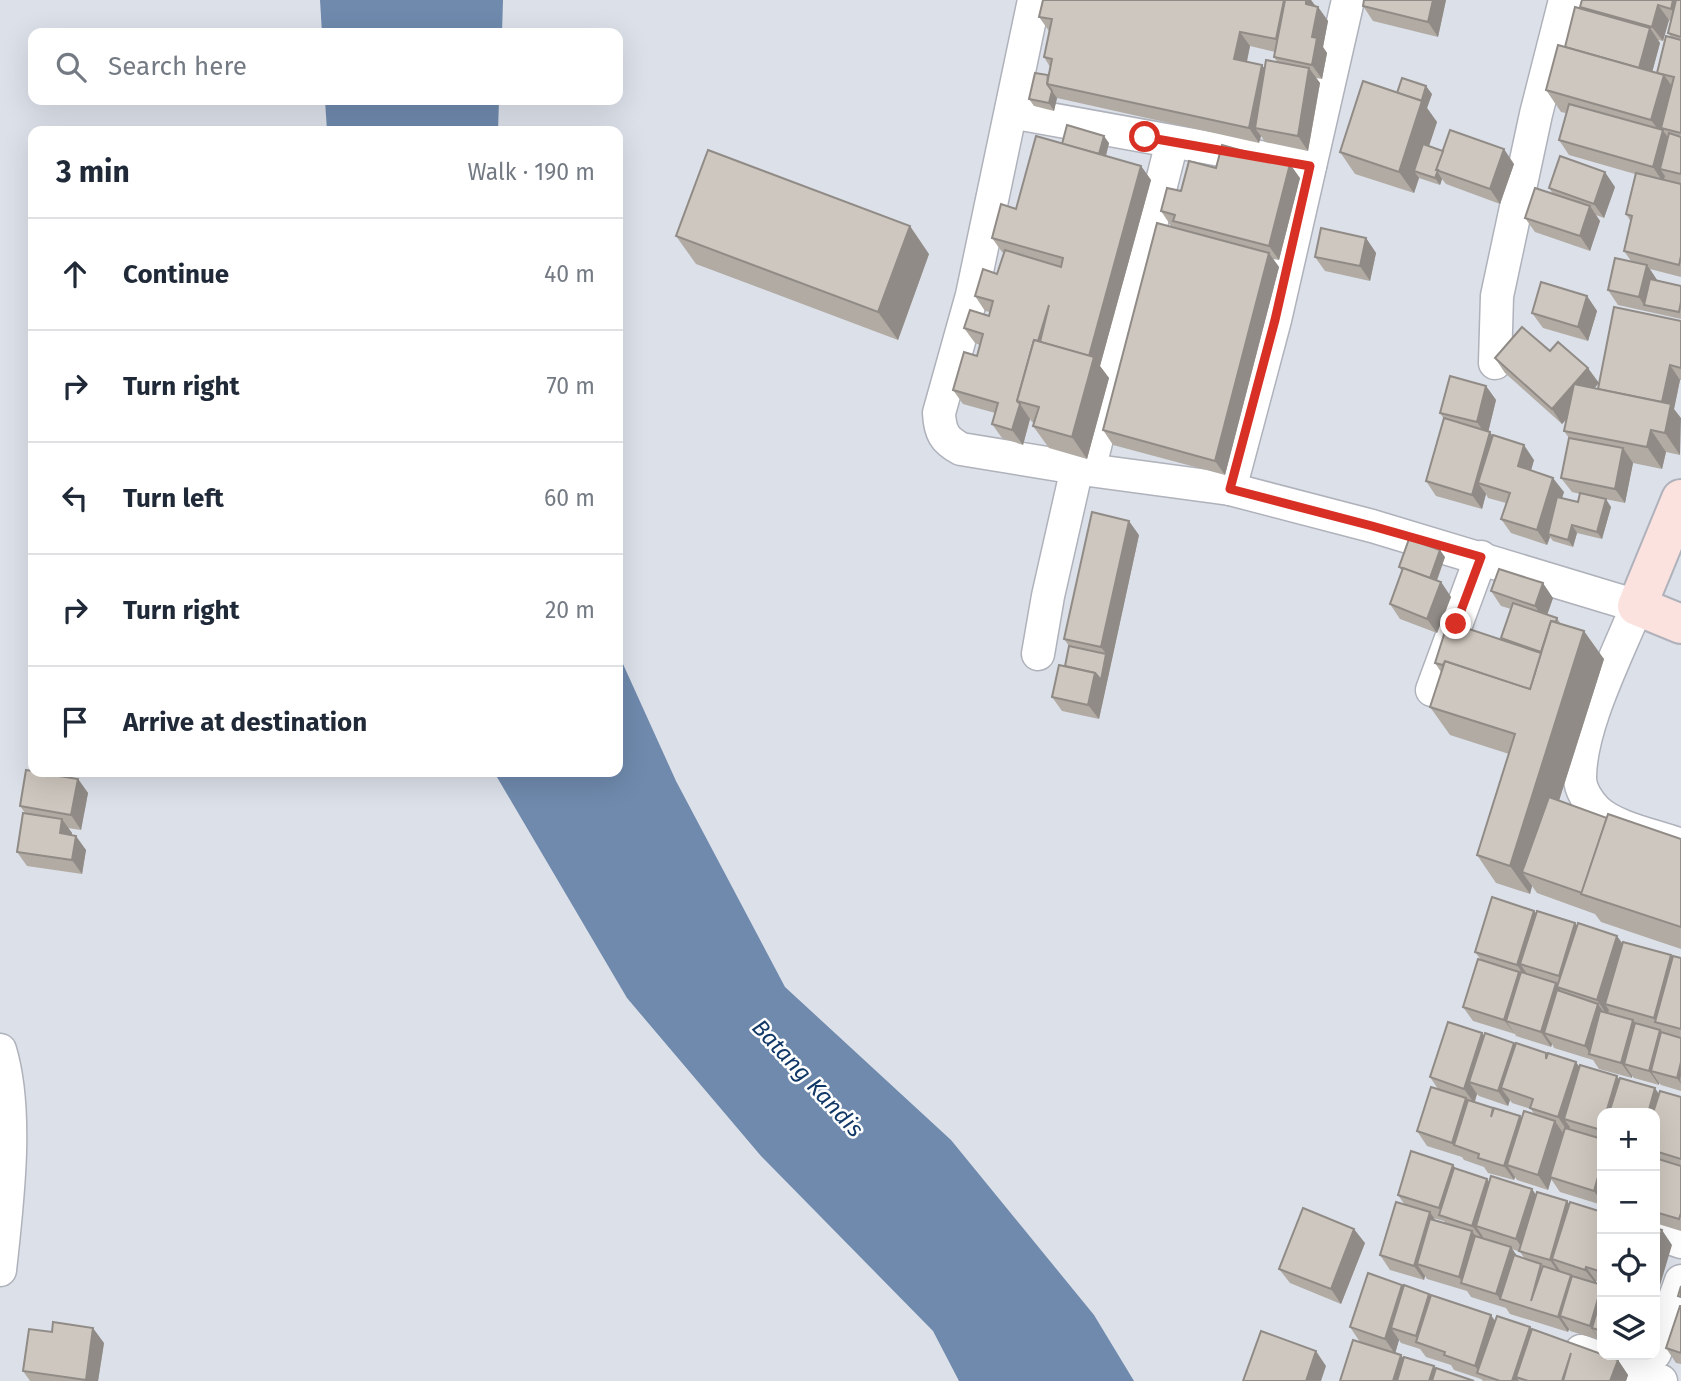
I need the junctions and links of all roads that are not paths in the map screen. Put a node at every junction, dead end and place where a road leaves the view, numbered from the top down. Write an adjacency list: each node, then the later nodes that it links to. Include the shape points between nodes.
1 (1034, 0): 4 (street)
2 (1565, 0): 7 (street, via 1497,296)
3 (1341, 1): 6 (street)
4 (1011, 112): 5 (street); 8 (street, via 972,295 939,413 940,430 946,441 961,449)
5 (1172, 142): 6 (street); 8 (street)
6 (1310, 166): 9 (street)
7 (1495, 363)
8 (1083, 469): 9 (street); 14 (street, via 1048,596)
9 (1230, 489): 11 (street)
10 (1681, 499): 12 (street)
11 (1481, 557): 12 (street); 15 (street)
12 (1637, 606): 13 (street); 16 (street, via 1597,706 1584,746 1580,781 1588,802 1600,813)
13 (1681, 624)
14 (1038, 654)
15 (1432, 690)
16 (1681, 845)
17 (0, 1051): 20 (street, via 7,1076 9,1120)
18 (1658, 1234): 19 (street)
19 (1681, 1242)
20 (0, 1270)
21 (1681, 1281): 23 (street)
22 (1549, 1339): 23 (street)
23 (1652, 1369)

